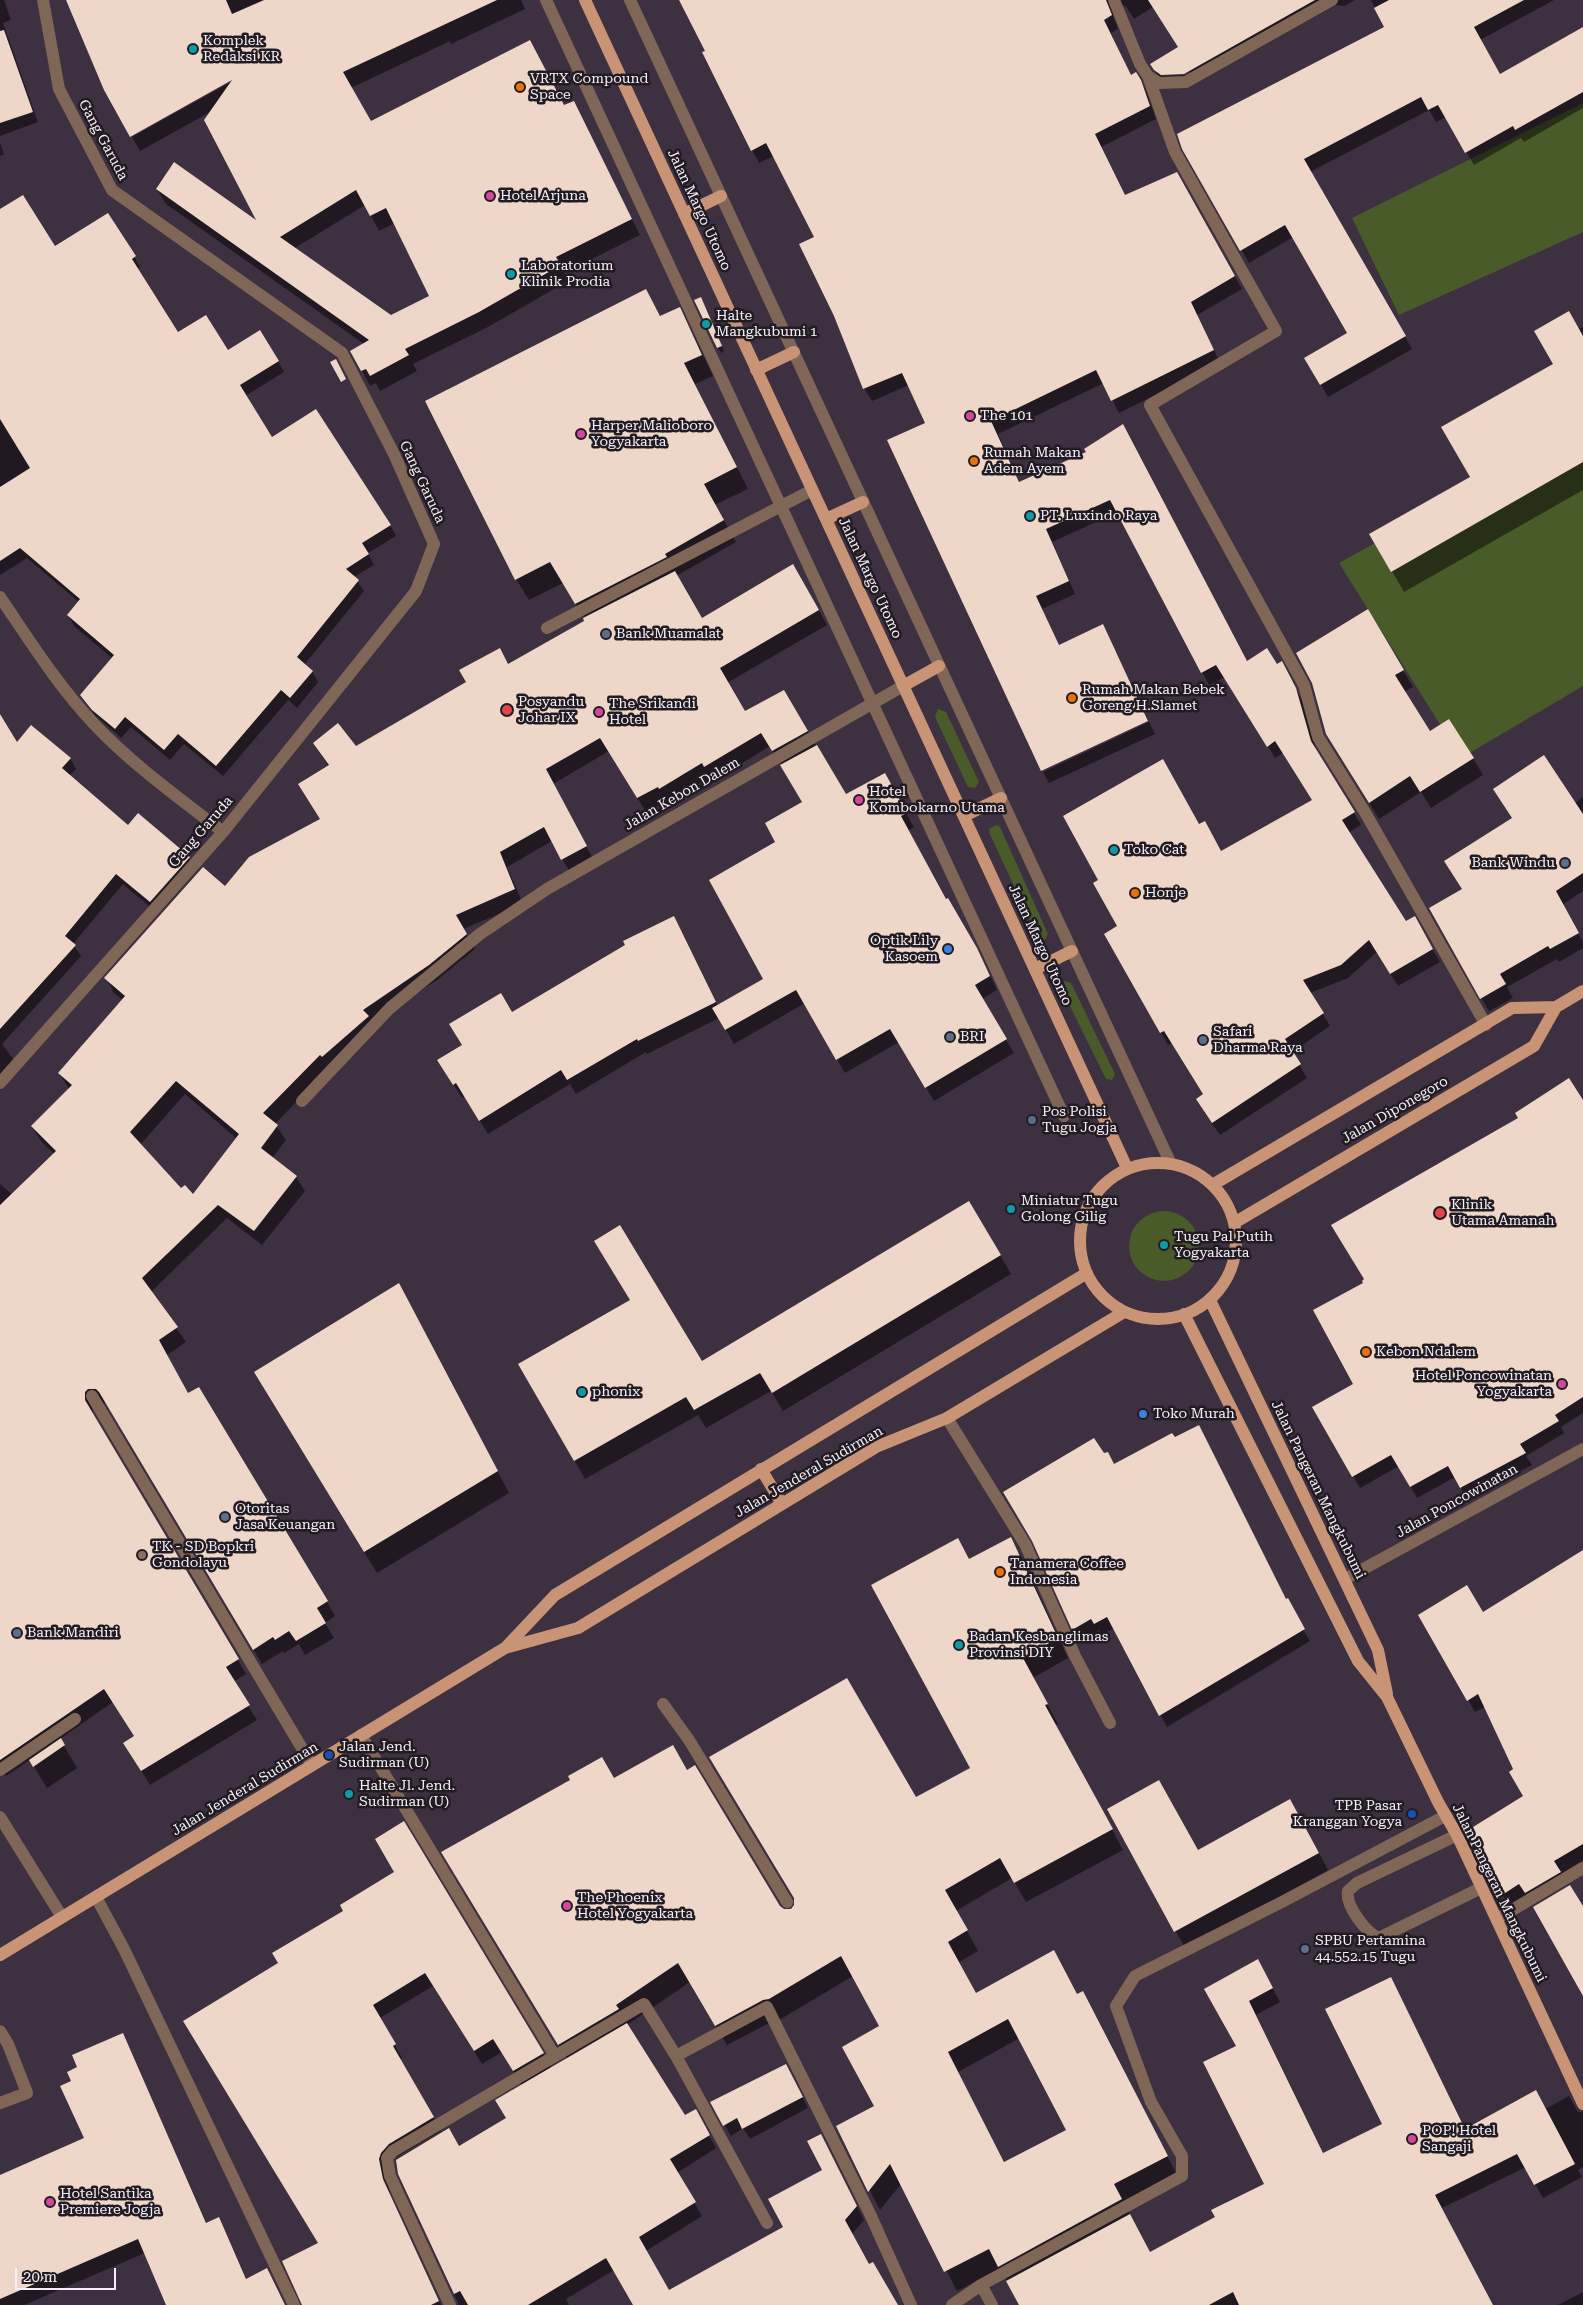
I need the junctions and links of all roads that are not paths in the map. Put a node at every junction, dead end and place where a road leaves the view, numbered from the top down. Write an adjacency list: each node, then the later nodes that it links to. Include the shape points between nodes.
1 (44, 0): 23 (street, Gang Garuda, via 59,89 112,190 342,354 394,454 434,544 416,591)
2 (546, 0): 14 (street)
3 (585, 0): 9 (main road, Jalan Margo Utomo)
4 (630, 0): 8 (street, Jalan Margo Utomo)
5 (1114, 0): 7 (street)
6 (1332, 0): 7 (street, via 1186,82 1159,83)
7 (1148, 76): 28 (street, via 1175,152 1276,331 1150,405 1304,685 1318,737 1366,814)
8 (721, 196): 9 (main road); 10 (street, Jalan Margo Utomo)
9 (684, 214): 11 (main road, Jalan Margo Utomo)
10 (794, 352): 11 (main road); 13 (street, Jalan Margo Utomo)
11 (756, 370): 12 (main road, Jalan Margo Utomo)
12 (812, 490): 14 (street); 15 (main road, Jalan Margo Utomo)
13 (863, 502): 15 (main road); 18 (street, Jalan Margo Utomo)
14 (781, 506): 17 (street); 20 (street)
15 (826, 519): 19 (main road, Jalan Margo Utomo)
16 (0, 597): 23 (street, via 59,684 94,724 126,756)
17 (547, 628)
18 (939, 666): 19 (main road); 21 (street, Jalan Margo Utomo)
19 (903, 686): 20 (street, Jalan Kebon Dalem); 22 (main road, Jalan Margo Utomo)
20 (872, 702): 30 (street, Jalan Kebon Dalem, via 546,889 480,934 390,1008); 31 (street)
21 (1002, 798): 22 (main road); 24 (street, Jalan Margo Utomo)
22 (964, 816): 25 (main road, Jalan Margo Utomo)
23 (223, 832): 29 (street, Gang Garuda)
24 (1072, 951): 25 (main road); 32 (street, Jalan Margo Utomo)
25 (1035, 969): 33 (main road, Jalan Margo Utomo)
26 (1583, 991): 27 (main road, Jalan Diponegoro)
27 (1556, 1007): 28 (main road, Jalan Diponegoro, via 1512,1008); 35 (main road, Jalan Diponegoro, via 1534,1046)
28 (1486, 1024): 34 (main road, Jalan Diponegoro)
29 (0, 1083)
30 (302, 1100)
31 (1064, 1116)
32 (1171, 1164): 33 (main road, via 1142,1164); 34 (main road, via 1193,1171)
33 (1128, 1168): 36 (main road, via 1110,1180 1093,1198 1083,1220 1080,1247)
34 (1214, 1184): 35 (main road, via 1227,1202)
35 (1234, 1223): 37 (main road, via 1233,1262)
36 (1087, 1274): 38 (main road, via 1102,1296); 43 (main road, Jalan Jenderal Sudirman)
37 (1210, 1300): 39 (main road); 45 (main road, Jalan Pangeran Mangkubumi)
38 (1124, 1312): 39 (main road, via 1150,1319); 41 (main road, Jalan Jenderal Sudirman)
39 (1184, 1314): 47 (main road, Jalan Pangeran Mangkubumi, via 1358,1661)
40 (92, 1396): 52 (street)
41 (947, 1418): 44 (main road, Jalan Jenderal Sudirman, via 876,1447); 50 (street, via 1025,1544 1075,1656)
42 (1583, 1449): 45 (street, Jalan Poncowinatan)
43 (761, 1469): 44 (main road); 46 (main road, Jalan Jenderal Sudirman, via 555,1594)
44 (782, 1504): 46 (main road, Jalan Jenderal Sudirman, via 578,1628)
45 (1345, 1579): 47 (main road, Jalan Pangeran Mangkubumi, via 1378,1650)
46 (505, 1648): 51 (main road, Jalan Jenderal Sudirman)
47 (1387, 1697): 54 (main road, Jalan Pangeran Mangkubumi)
48 (663, 1704): 60 (street, via 689,1740)
49 (74, 1719): 53 (street)
50 (1110, 1723)
51 (361, 1735): 52 (main road, Jalan Jenderal Sudirman); 65 (street)
52 (312, 1765): 59 (main road, Jalan Jenderal Sudirman)
53 (0, 1770)
54 (1445, 1816): 56 (main road, Jalan Pangeran Mangkubumi); 70 (street, via 1135,1976 1116,2006 1151,2102 1182,2156 1182,2176)
55 (0, 1817): 61 (street)
56 (1457, 1835): 58 (main road, Jalan Pangeran Mangkubumi); 58 (street, via 1357,1883 1348,1891 1348,1900 1367,1932 1379,1938)
57 (1583, 1868): 62 (street)
58 (1481, 1888): 62 (main road, Jalan Pangeran Mangkubumi)
59 (96, 1897): 61 (main road, Jalan Jenderal Sudirman); 71 (street)
60 (788, 1902)
61 (62, 1917): 63 (main road, Jalan Jenderal Sudirman)
62 (1497, 1920): 68 (main road, Jalan Pangeran Mangkubumi)
63 (0, 1955)
64 (0, 2031): 67 (street, via 27,2093)
65 (555, 2056): 66 (street, via 644,2004); 72 (street, via 387,2158 390,2176)
66 (676, 2056): 69 (street); 73 (street, via 767,2007 870,2214)
67 (0, 2103)
68 (1583, 2104)
69 (767, 2223)
70 (981, 2285): 74 (street); 75 (street)
71 (294, 2305)
72 (449, 2305)
73 (911, 2305)
74 (952, 2305)
75 (992, 2305)

